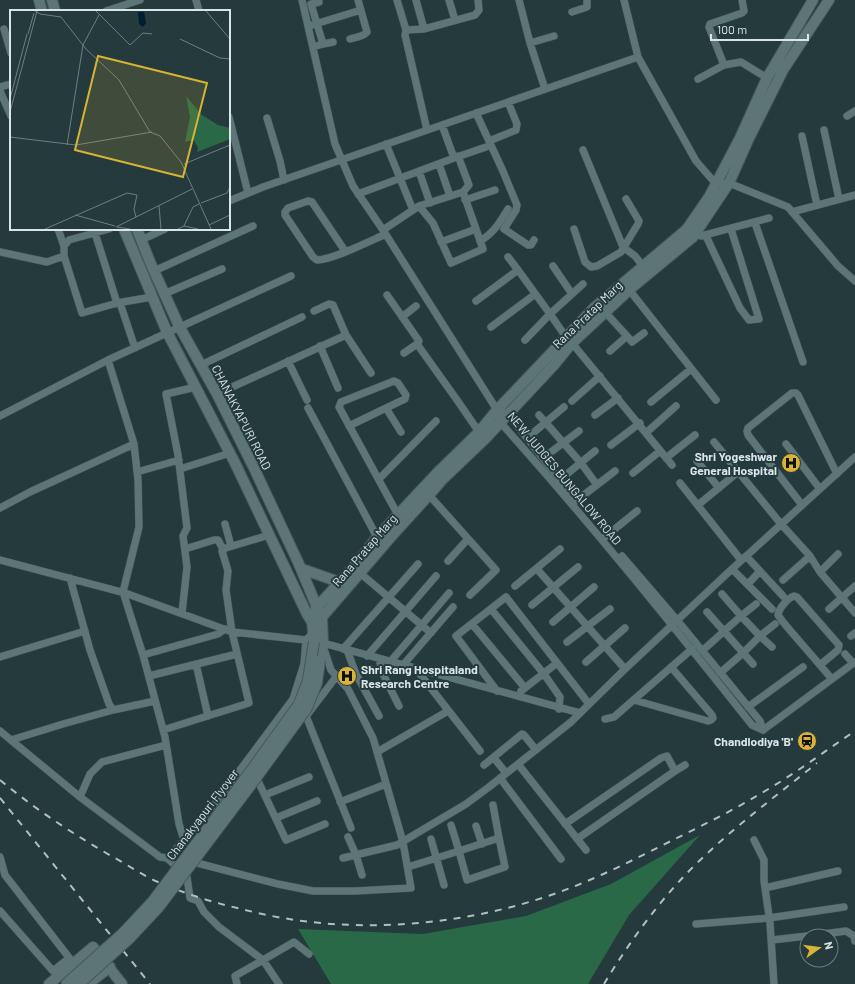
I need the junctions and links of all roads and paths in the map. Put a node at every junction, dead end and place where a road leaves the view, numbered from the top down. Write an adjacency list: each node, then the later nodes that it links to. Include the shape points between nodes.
1 (39, 0): 19 (main road)
2 (52, 0): 20 (main road)
3 (140, 0): 21 (street)
4 (196, 0): 22 (street)
5 (358, 0): 23 (street)
6 (397, 0): 30 (street)
7 (416, 0): 29 (street)
8 (449, 0): 25 (street)
9 (478, 0): 25 (street, via 479,10 475,15)
10 (519, 0): 34 (street)
11 (587, 0): 24 (street, via 587,7)
12 (624, 0): 38 (street)
13 (742, 0): 39 (street, via 742,13 709,26)
14 (813, 0): 40 (main road, Rana Pratap Marg)
15 (829, 0): 67 (main road, Rana Pratap Marg, via 783,70)
16 (319, 2): 18 (street)
17 (303, 3): 18 (street); 27 (street, NEW JUDGES BUNGALOW ROAD)
18 (311, 4): 26 (street)
19 (42, 10)
20 (55, 10)
21 (109, 10)
22 (199, 10)
23 (361, 10): 26 (street); 32 (street, via 367,32 365,35)
24 (572, 12)
25 (455, 20): 29 (street)
26 (316, 24): 27 (street); 35 (street)
27 (308, 26): 36 (street, NEW JUDGES BUNGALOW ROAD)
28 (5, 29): 37 (street)
29 (424, 29): 30 (street)
30 (406, 30): 55 (street, via 405,35)
31 (554, 36): 34 (street)
32 (350, 39)
33 (333, 42): 35 (street)
34 (530, 43): 44 (street)
35 (323, 44): 36 (street)
36 (312, 46): 62 (street, NEW JUDGES BUNGALOW ROAD, via 335,144)
37 (10, 49)
38 (638, 57): 44 (street); 68 (street, via 696,160)
39 (724, 65): 40 (street, via 741,62); 41 (street)
40 (767, 78): 68 (main road, Rana Pratap Marg)
41 (698, 79)
42 (10, 84): 43 (street)
43 (0, 87)
44 (545, 89): 47 (street)
45 (0, 91): 46 (street)
46 (8, 101): 48 (street)
47 (508, 102): 50 (street); 59 (street, via 517,124 516,130)
48 (10, 111)
49 (855, 111): 51 (street)
50 (476, 113): 54 (street); 59 (street)
51 (847, 116)
52 (267, 118): 66 (street)
53 (230, 122): 71 (street)
54 (442, 125): 55 (street); 61 (street)
55 (427, 130): 58 (street)
56 (824, 130): 77 (street)
57 (802, 136): 80 (street)
58 (386, 144): 62 (street); 65 (street)
59 (487, 144): 61 (street); 100 (street, via 517,205 504,229 528,245)
60 (583, 150): 104 (street)
61 (456, 157): 63 (street); 70 (street, via 469,185)
62 (342, 160): 66 (street); 72 (street, NEW JUDGES BUNGALOW ROAD)
63 (439, 164): 64 (street); 74 (street)
64 (419, 171): 65 (street); 79 (street)
65 (399, 178): 72 (street); 81 (street)
66 (284, 180): 71 (street)
67 (729, 183): 68 (street); 83 (street, via 788,207); 98 (main road, Rana Pratap Marg)
68 (716, 184): 110 (main road, Rana Pratap Marg, via 686,229)
69 (495, 190): 78 (street)
70 (463, 192): 74 (street); 78 (street)
71 (248, 193): 75 (street)
72 (358, 194): 95 (street, NEW JUDGES BUNGALOW ROAD)
73 (855, 195): 77 (street)
74 (450, 196): 79 (street)
75 (230, 199)
76 (626, 199): 104 (street, via 639,221)
77 (839, 199): 80 (street)
78 (465, 200): 88 (street)
79 (430, 203): 81 (street)
80 (817, 205): 83 (street)
81 (416, 208): 95 (street); 102 (street, via 433,223)
82 (508, 208): 101 (street, via 490,236)
83 (792, 212): 115 (street, via 838,266)
84 (769, 218): 85 (street)
85 (755, 223): 89 (street); 146 (street)
86 (253, 226): 113 (street)
87 (574, 228): 104 (street, via 585,262 591,267 621,252)
88 (476, 229): 101 (street); 102 (street)
89 (731, 229): 97 (street); 97 (street, via 759,319 754,321 749,320 740,308)
90 (58, 230): 103 (street)
91 (106, 230): 96 (street)
92 (124, 230): 122 (main road)
93 (137, 230): 99 (main road, CHANAKYAPURI ROAD)
94 (163, 230): 99 (street)
95 (384, 232): 105 (street); 163 (street, NEW JUDGES BUNGALOW ROAD)
96 (95, 233): 103 (street, via 69,240); 124 (street)
97 (706, 236): 98 (street)
98 (693, 237): 117 (main road, Rana Pratap Marg)
99 (141, 240): 113 (main road, CHANAKYAPURI ROAD)
100 (534, 240)
101 (480, 241): 102 (street, via 483,249 451,263)
102 (441, 242)
103 (64, 246): 107 (street)
104 (623, 247): 110 (street)
105 (345, 251): 105 (street, via 324,260 313,258 285,212 288,208 312,202)
106 (0, 252): 107 (street, via 47,262)
107 (64, 256): 124 (street, via 82,313)
108 (508, 257): 112 (street)
109 (553, 266): 119 (street)
110 (643, 266): 117 (main road, Rana Pratap Marg)
111 (222, 269): 118 (street)
112 (518, 270): 121 (street); 123 (street)
113 (154, 271): 118 (main road, CHANAKYAPURI ROAD)
114 (291, 276): 131 (street)
115 (855, 281)
116 (583, 284): 119 (street)
117 (626, 286): 127 (main road, Rana Pratap Marg); 138 (main road, Rana Pratap Marg, via 595,307); 148 (street)
118 (164, 294): 131 (main road, CHANAKYAPURI ROAD)
119 (572, 294): 128 (street)
120 (387, 295): 130 (street)
121 (534, 295): 128 (street); 132 (street)
122 (152, 297): 124 (street); 133 (main road)
123 (476, 302)
124 (119, 303): 141 (street)
125 (416, 306): 130 (street)
126 (314, 311): 135 (street, via 329,304 333,305)
127 (605, 312): 136 (street); 138 (main road, Rana Pratap Marg)
128 (550, 314): 137 (street); 138 (street)
129 (302, 317): 147 (street)
130 (402, 317): 139 (street, via 419,341)
131 (179, 326): 133 (street); 147 (main road, CHANAKYAPURI ROAD)
132 (491, 327)
133 (168, 332): 141 (street); 151 (main road)
134 (644, 333): 136 (street, via 632,342)
135 (346, 335): 140 (street); 149 (street)
136 (627, 336): 142 (street)
137 (525, 340)
138 (569, 340): 150 (street); 163 (main road, Rana Pratap Marg); 164 (main road, Rana Pratap Marg, via 554,365)
139 (417, 344): 143 (street); 177 (street)
140 (320, 346): 145 (street); 152 (street)
141 (135, 348): 144 (street)
142 (610, 351)
143 (404, 353)
144 (108, 360): 167 (street); 183 (street)
145 (288, 361): 153 (street); 155 (street)
146 (803, 362)
147 (201, 365): 153 (main road, CHANAKYAPURI ROAD)
148 (691, 369): 156 (street); 158 (street)
149 (371, 373)
150 (600, 376): 154 (street); 157 (street)
151 (196, 387): 174 (main road); 192 (street, via 166,394)
152 (338, 388)
153 (217, 394): 169 (main road, CHANAKYAPURI ROAD)
154 (618, 398): 166 (street); 172 (street)
155 (307, 400)
156 (716, 400)
157 (572, 401)
158 (651, 402)
159 (676, 406): 178 (street)
160 (564, 407): 171 (street)
161 (308, 408): 218 (street)
162 (386, 408): 173 (street); 173 (street, via 405,399 406,395 394,381 341,402 339,407); 176 (street)
163 (497, 410): 164 (street); 170 (street, NEW JUDGES BUNGALOW ROAD); 177 (main road, Rana Pratap Marg)
164 (508, 414): 170 (main road, Rana Pratap Marg); 180 (street)
165 (539, 415): 171 (street)
166 (595, 415)
167 (0, 416)
168 (436, 421): 203 (street)
169 (231, 422): 174 (main road); 233 (main road, CHANAKYAPURI ROAD)
170 (500, 422): 208 (main road, Rana Pratap Marg); 271 (street, NEW JUDGES BUNGALOW ROAD)
171 (546, 423): 180 (street); 182 (street)
172 (640, 423): 178 (street); 185 (street)
173 (349, 426): 203 (street)
174 (218, 429): 188 (main road)
175 (579, 431): 182 (street)
176 (401, 432)
177 (479, 432): 214 (main road, Rana Pratap Marg)
178 (647, 432): 187 (street)
179 (695, 435): 191 (street)
180 (527, 438): 190 (street)
181 (714, 442): 199 (street)
182 (563, 443): 190 (street); 194 (street)
183 (134, 444): 198 (street); 210 (street)
184 (786, 444): 207 (street)
185 (611, 446)
186 (595, 450): 194 (street)
187 (660, 451): 191 (street); 200 (street)
188 (230, 453): 196 (street); 217 (main road)
189 (855, 457): 202 (street)
190 (543, 458): 209 (street)
191 (666, 458): 195 (street)
192 (179, 460): 196 (street); 198 (street)
193 (697, 461): 206 (street)
194 (581, 463): 201 (street); 205 (street)
195 (672, 464)
196 (180, 469): 222 (street, via 187,528 183,536)
197 (615, 471): 205 (street)
198 (137, 472): 247 (street, via 139,527)
199 (738, 472): 206 (street); 216 (street)
200 (633, 473)
201 (567, 474)
202 (837, 474): 207 (street); 212 (street, via 796,393 792,393 748,428 748,435)
203 (379, 479): 214 (street)
204 (680, 483): 211 (street)
205 (597, 484): 209 (street)
206 (719, 488): 211 (street)
207 (820, 489): 212 (street)
208 (429, 495): 220 (street); 237 (main road, Rana Pratap Marg)
209 (576, 501): 219 (street)
210 (1, 505)
211 (698, 505): 227 (street)
212 (802, 505): 216 (street)
213 (637, 511): 219 (street)
214 (398, 515): 218 (main road, Rana Pratap Marg)
215 (225, 524): 221 (street)
216 (781, 524): 226 (street); 227 (street)
217 (269, 535): 221 (street); 268 (main road)
218 (377, 537): 241 (main road, Rana Pratap Marg)
219 (605, 537): 271 (street)
220 (467, 540): 229 (street); 250 (street, via 496,570)
221 (231, 546): 223 (street)
222 (184, 548): 223 (street, via 218,540); 265 (street, via 187,567)
223 (223, 549): 279 (street, via 228,571 226,590)
224 (560, 549): 234 (street)
225 (838, 554): 236 (street)
226 (810, 556): 236 (street); 240 (street)
227 (744, 558): 232 (street); 235 (street)
228 (0, 560): 239 (street)
229 (448, 561)
230 (418, 564): 252 (street)
231 (578, 567): 245 (street)
232 (732, 568): 242 (street); 271 (street)
233 (302, 569): 241 (main road); 258 (main road, CHANAKYAPURI ROAD)
234 (537, 569): 243 (street); 245 (street)
235 (760, 571): 242 (street); 251 (street)
236 (820, 572): 253 (street)
237 (360, 573): 252 (street); 269 (main road, Rana Pratap Marg)
238 (436, 576): 263 (street)
239 (70, 578): 247 (street); 278 (street)
240 (783, 580)
241 (339, 582): 258 (main road, Rana Pratap Marg)
242 (748, 584): 261 (street)
243 (515, 586)
244 (855, 586): 253 (street)
245 (553, 587): 255 (street); 257 (street)
246 (594, 587): 257 (street)
247 (123, 592): 265 (street); 293 (street)
248 (449, 593): 274 (street)
249 (722, 594): 267 (street)
250 (470, 595)
251 (783, 596)
252 (388, 597): 263 (street); 288 (street)
253 (841, 598): 262 (street); 266 (street)
254 (756, 604): 267 (street)
255 (532, 605)
256 (453, 607): 281 (street)
257 (570, 607): 270 (street); 275 (street)
258 (316, 608): 268 (main road, Rana Pratap Marg); 269 (main road, CHANAKYAPURI ROAD)
259 (490, 609): 272 (street); 300 (street, via 506,597); 310 (street)
260 (610, 609): 275 (street)
261 (772, 609)
262 (829, 609)
263 (405, 612): 274 (street); 294 (street)
264 (707, 612): 280 (street)
265 (182, 613): 277 (street)
266 (855, 613)
267 (741, 616): 280 (street); 282 (street)
268 (312, 622): 269 (main road); 283 (main road, Rana Pratap Marg)
269 (322, 622): 283 (main road)
270 (553, 622)
271 (674, 622): 287 (street, NEW JUDGES BUNGALOW ROAD); 289 (street); 308 (street)
272 (472, 624): 314 (street); 315 (street, via 456,636)
273 (775, 624): 282 (street)
274 (422, 625): 281 (street); 297 (street)
275 (587, 626): 284 (street); 285 (street)
276 (625, 628): 285 (street)
277 (225, 629): 279 (street); 293 (street, via 218,634)
278 (85, 631): 295 (street); 323 (street, via 104,691)
279 (232, 632): 283 (street); 291 (street)
280 (725, 632): 289 (street); 290 (street)
281 (431, 633): 303 (street)
282 (760, 636): 286 (street); 290 (street)
283 (314, 639): 288 (street); 312 (street); 362 (street, via 293,699 220,797); 396 (main road, Chanakyapuri Flyover, bridge, via 308,680 299,704 152,902 123,933); 397 (main road, Chanakyapuri Flyover, bridge, via 320,660 316,683 307,708 159,907 129,939)
284 (567, 642)
285 (604, 646): 298 (street); 308 (street)
286 (772, 647)
287 (692, 649): 305 (street); 331 (street, NEW JUDGES BUNGALOW ROAD, via 752,726)
288 (345, 650): 294 (street); 328 (street)
289 (702, 651): 309 (street)
290 (743, 653): 302 (street); 309 (street)
291 (237, 654): 301 (street); 326 (street, via 249,703)
292 (845, 654): 299 (street)
293 (143, 655): 311 (street)
294 (367, 656): 296 (street)
295 (0, 657)
296 (379, 659): 297 (street); 320 (street, via 384,676)
297 (390, 662): 303 (street)
298 (586, 662)
299 (854, 662): 313 (street)
300 (557, 663): 310 (street); 319 (street)
301 (196, 664): 311 (street); 326 (street)
302 (754, 664)
303 (403, 665): 307 (street)
304 (820, 665): 304 (street, via 838,650 840,645 797,597 791,597 779,610 778,615); 313 (street)
305 (671, 667): 317 (street); 317 (street, via 712,715 711,720)
306 (803, 667): 321 (street)
307 (416, 669): 315 (street); 324 (street)
308 (624, 669): 319 (street)
309 (720, 673): 321 (street)
310 (544, 674): 314 (street); 322 (street, via 560,697)
311 (149, 676): 318 (street)
312 (336, 677): 327 (street); 337 (street, via 348,689 373,738)
313 (831, 678): 331 (street)
314 (525, 688): 316 (street)
315 (497, 691): 316 (street)
316 (515, 696): 322 (street)
317 (634, 700): 329 (street, via 614,717)
318 (155, 701): 323 (street); 330 (street)
319 (589, 704): 325 (street)
320 (399, 706)
321 (748, 707): 331 (street, via 760,721)
322 (559, 709): 325 (street)
323 (113, 710): 333 (street)
324 (448, 711): 336 (street); 337 (street)
325 (580, 713): 335 (street)
326 (208, 716): 330 (street)
327 (306, 716): 345 (street); 350 (street)
328 (379, 716)
329 (605, 719)
330 (163, 730): 334 (street)
331 (763, 730)
332 (0, 731): 333 (street)
333 (11, 740): 348 (street)
334 (166, 745): 348 (street, via 102,762 90,774); 362 (street)
335 (536, 750): 338 (street, via 522,734); 340 (street)
336 (480, 751)
337 (377, 752): 346 (street)
338 (494, 758): 339 (street); 343 (street)
339 (484, 764)
340 (518, 764): 343 (street); 354 (street)
341 (685, 765): 342 (street)
342 (675, 771): 354 (street, via 667,756 661,758); 361 (street)
343 (503, 776): 364 (street, via 466,804); 373 (street)
344 (309, 777): 347 (street)
345 (258, 781): 347 (street); 374 (street)
346 (386, 784): 350 (street); 364 (street)
347 (265, 795): 352 (street)
348 (80, 797): 370 (street, via 160,857)
349 (317, 801): 352 (street)
350 (340, 802): 357 (street)
351 (493, 805): 359 (street)
352 (276, 818): 353 (street, via 286,840)
353 (326, 824)
354 (565, 824): 361 (street)
355 (451, 825): 367 (street)
356 (476, 826): 365 (street)
357 (351, 828)
358 (348, 837): 368 (street)
359 (499, 838): 365 (street); 367 (street, via 505,867 467,880)
360 (431, 839): 372 (street)
361 (577, 839): 366 (street)
362 (184, 840): 370 (street)
363 (754, 840): 382 (street, via 764,860)
364 (403, 842): 368 (street); 375 (street)
365 (482, 844): 367 (street)
366 (586, 850)
367 (459, 851): 372 (street)
368 (356, 855): 371 (street); 377 (street)
369 (0, 856): 379 (street)
370 (167, 858): 378 (street)
371 (343, 858)
372 (436, 858): 375 (street); 381 (street)
373 (561, 858)
374 (197, 863): 375 (street, via 313,891 411,888); 378 (street)
375 (408, 867)
376 (838, 871): 382 (street)
377 (362, 875)
378 (187, 877): 392 (street, via 190,898 198,901 204,912 219,927)
379 (7, 878): 380 (street); 393 (street)
380 (0, 883)
381 (444, 885)
382 (765, 888): 385 (street)
383 (844, 907): 385 (street)
384 (0, 911): 393 (street, via 53,971)
385 (769, 918): 386 (street); 389 (street)
386 (696, 924)
387 (839, 932): 390 (street, via 846,931 854,936)
388 (799, 937): 389 (street)
389 (772, 940): 402 (street)
390 (855, 941)
391 (309, 954): 392 (street, via 294,942)
392 (263, 960): 400 (street, via 235,976); 401 (street)
393 (72, 961): 394 (main road, via 94,947); 395 (main road)
394 (110, 967): 398 (main road, via 99,979); 399 (main road)
395 (50, 984)
396 (66, 984)
397 (79, 984)
398 (88, 984)
399 (122, 984)
400 (238, 984)
401 (279, 984)
402 (774, 984)

